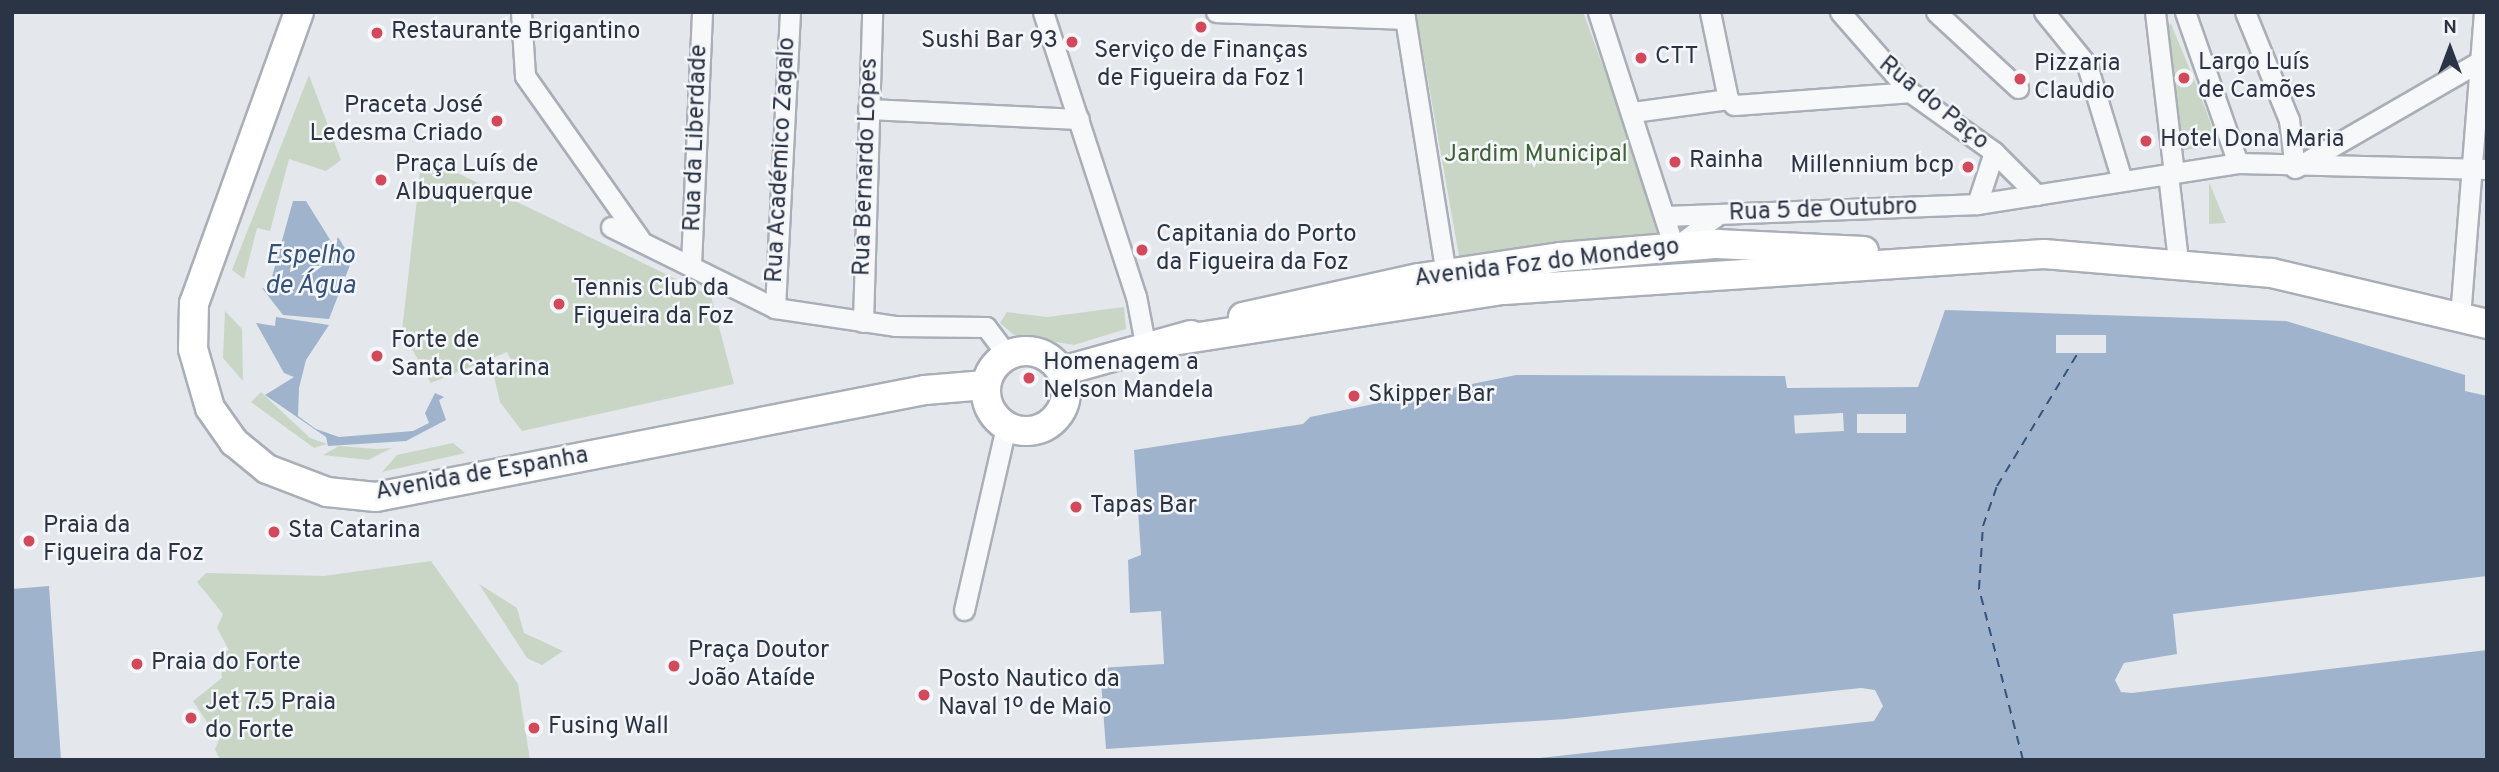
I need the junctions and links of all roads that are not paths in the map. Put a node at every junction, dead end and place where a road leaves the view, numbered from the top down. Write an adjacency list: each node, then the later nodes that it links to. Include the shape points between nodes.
1 (299, 12): 49 (main road, Avenida de Espanha, via 194,303 193,348 210,408 234,442 267,469 327,492 376,498 935,388)
2 (521, 12): 36 (street, via 525,76)
3 (702, 12): 40 (street, Rua da Liberdade)
4 (790, 12): 43 (street, Rua Académico Zagalo)
5 (872, 12): 22 (street, Rua Bernardo Lopes)
6 (1043, 12): 24 (street)
7 (1216, 12): 17 (street)
8 (1598, 12): 23 (street)
9 (1710, 12): 21 (street)
10 (1839, 12): 20 (street, Rua do Paço)
11 (1936, 12): 19 (street)
12 (2044, 12): 30 (street, via 2087,65)
13 (2155, 12): 29 (street)
14 (2185, 12): 26 (street)
15 (2245, 12): 27 (street, via 2289,120)
16 (2484, 12): 18 (street)
17 (1404, 16): 42 (street)
18 (2482, 60): 27 (street); 28 (street)
19 (2018, 89)
20 (1910, 92): 21 (street); 25 (street, Rua do Paço)
21 (1731, 102): 23 (street)
22 (868, 109): 24 (street); 45 (street, Rua Bernardo Lopes)
23 (1633, 112): 34 (street)
24 (1079, 119): 46 (street, via 1136,296)
25 (1994, 152): 31 (street); 32 (street, Rua do Paço)
26 (2238, 163): 27 (street, Rua 5 de Outubro); 29 (street, Rua 5 de Outubro)
27 (2295, 168): 28 (street, Rua 5 de Outubro)
28 (2480, 169): 44 (street)
29 (2171, 173): 30 (street, Rua 5 de Outubro); 39 (street)
30 (2122, 180): 31 (street, Rua 5 de Outubro)
31 (2037, 195): 32 (street, Rua 5 de Outubro)
32 (1977, 204): 33 (street, Rua 5 de Outubro)
33 (1718, 215): 34 (street, Rua 5 de Outubro); 37 (street)
34 (1668, 216): 37 (street)
35 (611, 227): 36 (street)
36 (643, 243): 40 (street)
37 (1674, 248): 38 (main road, Avenida Foz do Mondego, via 1779,243); 41 (main road); 42 (main road, Avenida Foz do Mondego)
38 (1929, 257): 39 (main road, Avenida Foz do Mondego); 41 (main road, Avenida Foz do Mondego, via 1771,273)
39 (2178, 261): 44 (main road, Avenida Foz do Mondego, via 2272,273)
40 (691, 265): 43 (street)
41 (1647, 276): 42 (main road, Avenida Foz do Mondego)
42 (1453, 285): 46 (main road, Avenida Foz do Mondego, via 1305,301)
43 (775, 308): 45 (street)
44 (2473, 321)
45 (863, 322): 47 (street, via 986,327)
46 (1159, 345): 48 (main road, Avenida Foz do Mondego)
47 (1007, 355): 48 (main road, via 1043,354); 49 (main road)
48 (1062, 371): 50 (main road, via 1067,395 1055,420 1033,431)
49 (986, 385): 50 (main road, via 990,410)
50 (1006, 426): 51 (street)
51 (964, 610)

